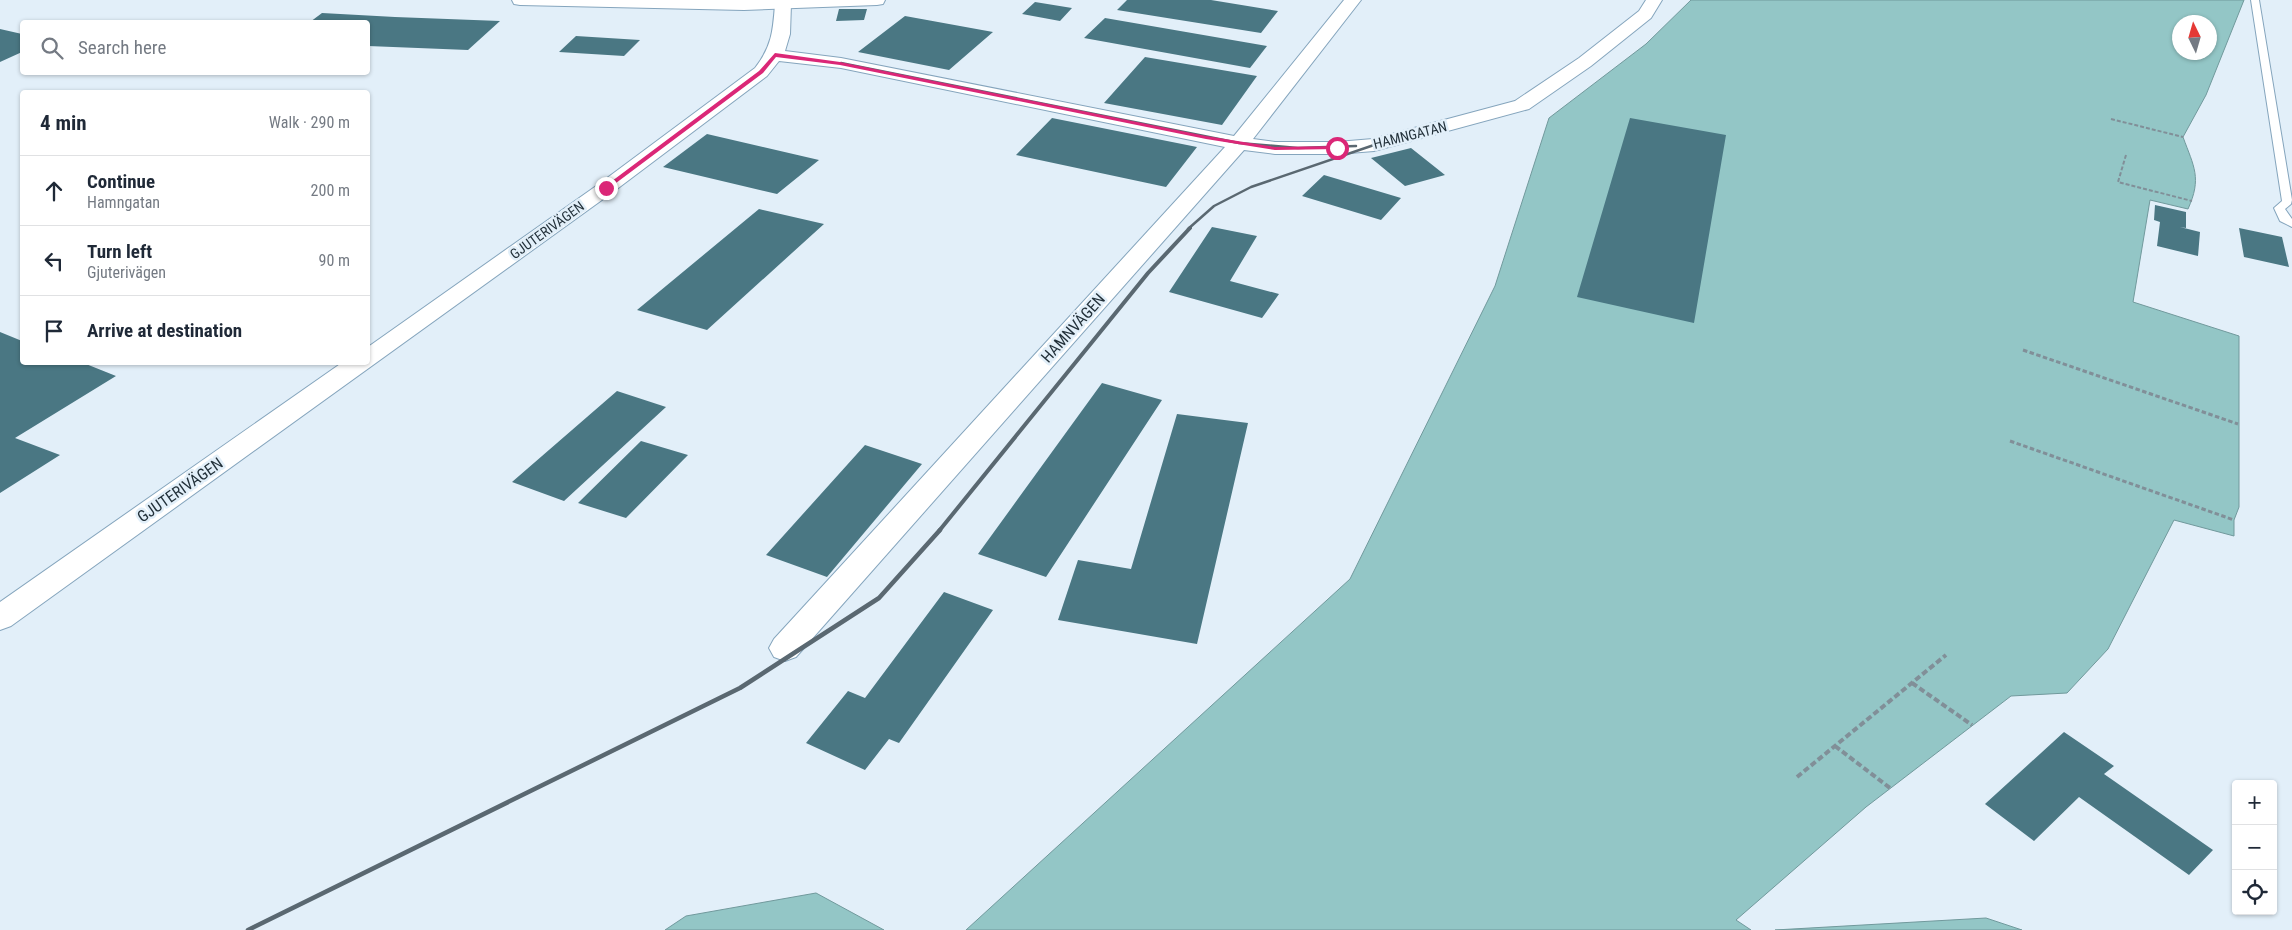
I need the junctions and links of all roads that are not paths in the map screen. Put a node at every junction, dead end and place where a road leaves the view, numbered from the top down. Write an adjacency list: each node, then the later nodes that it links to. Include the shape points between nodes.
1 (520, 0): 6 (street)
2 (877, 0): 7 (street)
3 (1353, 0): 9 (street, HAMNVÄGEN)
4 (1654, 0): 9 (street, HAMNGATAN, via 1645,14 1585,62 1522,105 1374,145 1300,149)
5 (2255, 0): 10 (lane, via 2287,202 2279,208 2284,219)
6 (656, 2): 7 (street)
7 (783, 4): 8 (street, GJUTERIVÄGEN, via 781,41)
8 (775, 55): 9 (street, HAMNGATAN, via 840,63); 11 (street, GJUTERIVÄGEN, via 761,72 614,182)
9 (1239, 143): 14 (street, HAMNVÄGEN)
10 (2292, 224)
11 (370, 357)
12 (357, 365): 13 (street, GJUTERIVÄGEN)
13 (0, 618)
14 (785, 648)

